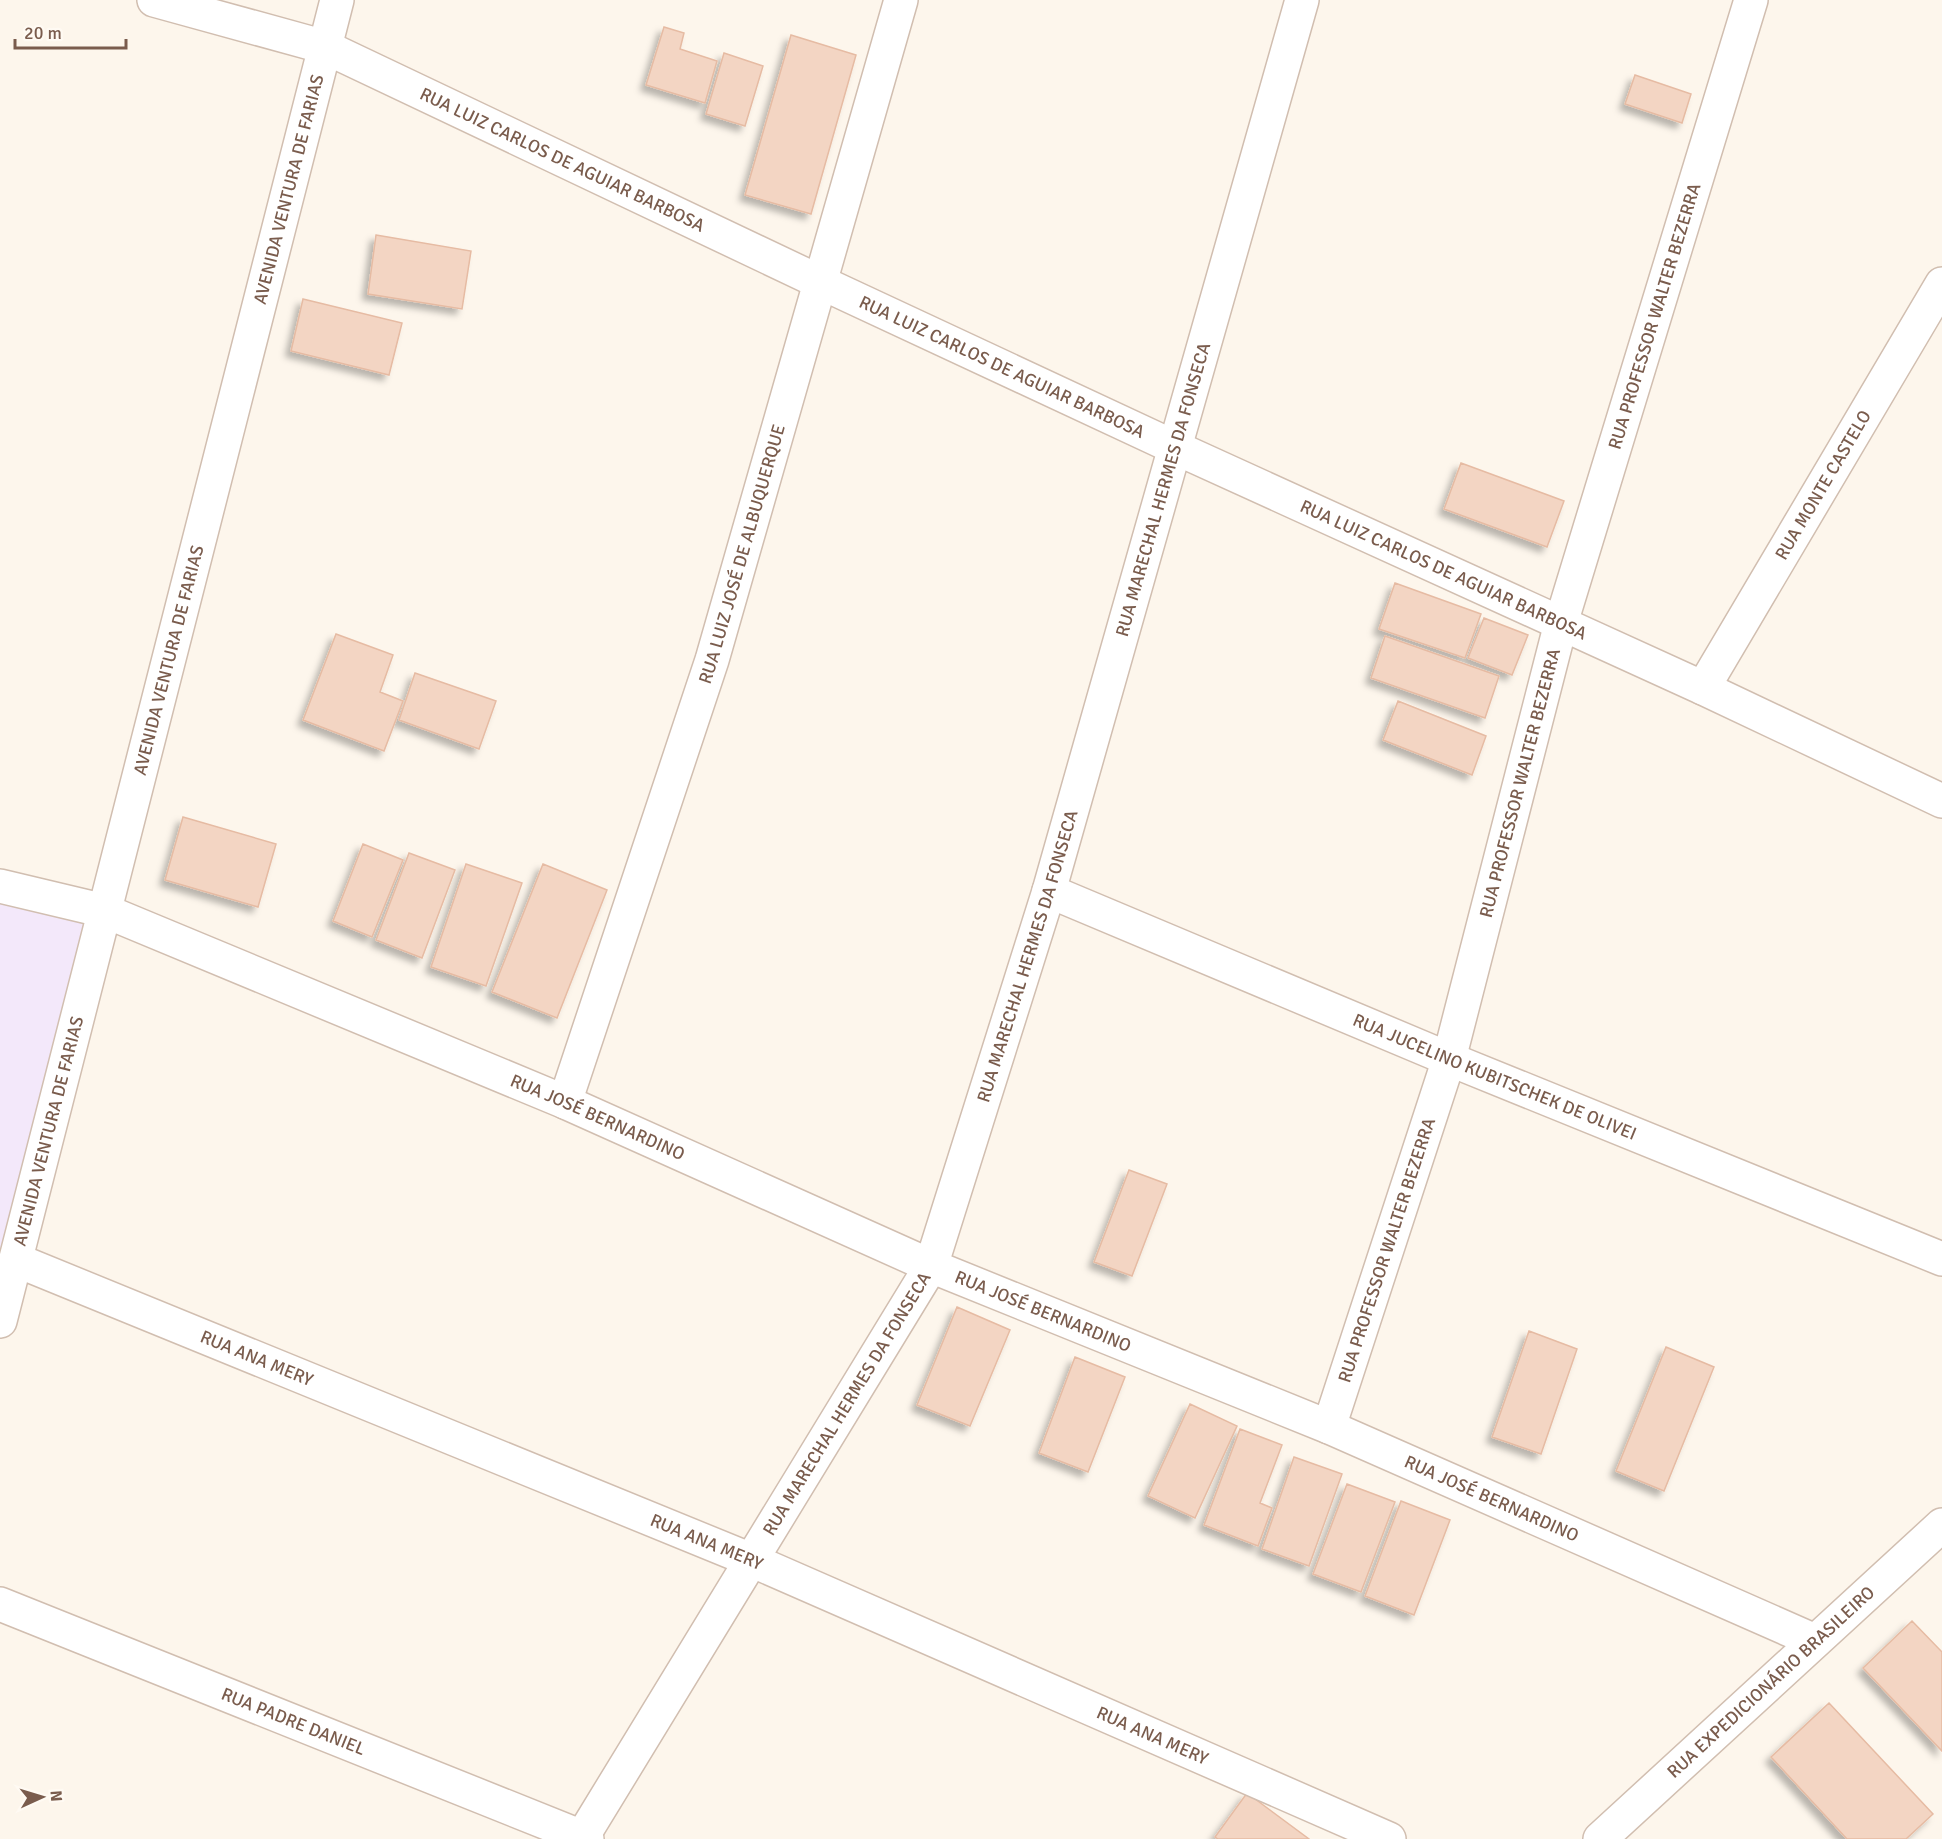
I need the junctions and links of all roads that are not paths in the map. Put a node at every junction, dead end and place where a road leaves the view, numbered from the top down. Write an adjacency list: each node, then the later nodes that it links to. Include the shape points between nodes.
1 (154, 0): 6 (street, RUA LUIZ CARLOS DE AGUIAR BARBOSA)
2 (337, 0): 6 (street, AVENIDA VENTURA DE FARIAS)
3 (901, 0): 7 (street, RUA LUIZ JOSÉ DE ALBUQUERQUE)
4 (1302, 0): 9 (street, RUA MARECHAL HERMES DA FONSECA)
5 (1751, 0): 10 (street, RUA PROFESSOR WALTER BEZERRA)
6 (325, 47): 7 (street, RUA LUIZ CARLOS DE AGUIAR BARBOSA); 15 (street, AVENIDA VENTURA DE FARIAS)
7 (820, 282): 9 (street, RUA LUIZ CARLOS DE AGUIAR BARBOSA); 17 (street, RUA LUIZ JOSÉ DE ALBUQUERQUE, via 712,660)
8 (1942, 284): 11 (street, RUA MONTE CASTELO)
9 (1176, 448): 10 (street, RUA LUIZ CARLOS DE AGUIAR BARBOSA); 14 (street, RUA MARECHAL HERMES DA FONSECA)
10 (1561, 623): 11 (street, RUA LUIZ CARLOS DE AGUIAR BARBOSA); 16 (street, RUA PROFESSOR WALTER BEZERRA)
11 (1703, 688): 12 (street, RUA LUIZ CARLOS DE AGUIAR BARBOSA)
12 (1942, 801)
13 (0, 886): 15 (street, RUA JOSÉ BERNARDINO)
14 (1049, 891): 16 (street, RUA JUCELINO KUBITSCHEK DE OLIVEI); 20 (street, RUA MARECHAL HERMES DA FONSECA)
15 (105, 911): 17 (street, RUA JOSÉ BERNARDINO); 19 (street, AVENIDA VENTURA DE FARIAS)
16 (1449, 1059): 18 (street, RUA JUCELINO KUBITSCHEK DE OLIVEI); 22 (street, RUA PROFESSOR WALTER BEZERRA)
17 (565, 1102): 20 (street, RUA JOSÉ BERNARDINO)
18 (1942, 1259)
19 (16, 1260): 21 (street, AVENIDA VENTURA DE FARIAS); 24 (street, RUA ANA MERY)
20 (931, 1266): 22 (street, RUA JOSÉ BERNARDINO); 24 (street, RUA MARECHAL HERMES DA FONSECA)
21 (0, 1321)
22 (1329, 1427): 26 (street, RUA JOSÉ BERNARDINO)
23 (1942, 1525): 26 (street, RUA EXPEDICIONÁRIO BRASILEIRO)
24 (751, 1560): 27 (street, RUA MARECHAL HERMES DA FONSECA); 28 (street, RUA ANA MERY)
25 (0, 1604): 27 (street, RUA PADRE DANIEL)
26 (1815, 1641): 29 (street, RUA EXPEDICIONÁRIO BRASILEIRO)
27 (584, 1838)
28 (1389, 1839)
29 (1600, 1839)

